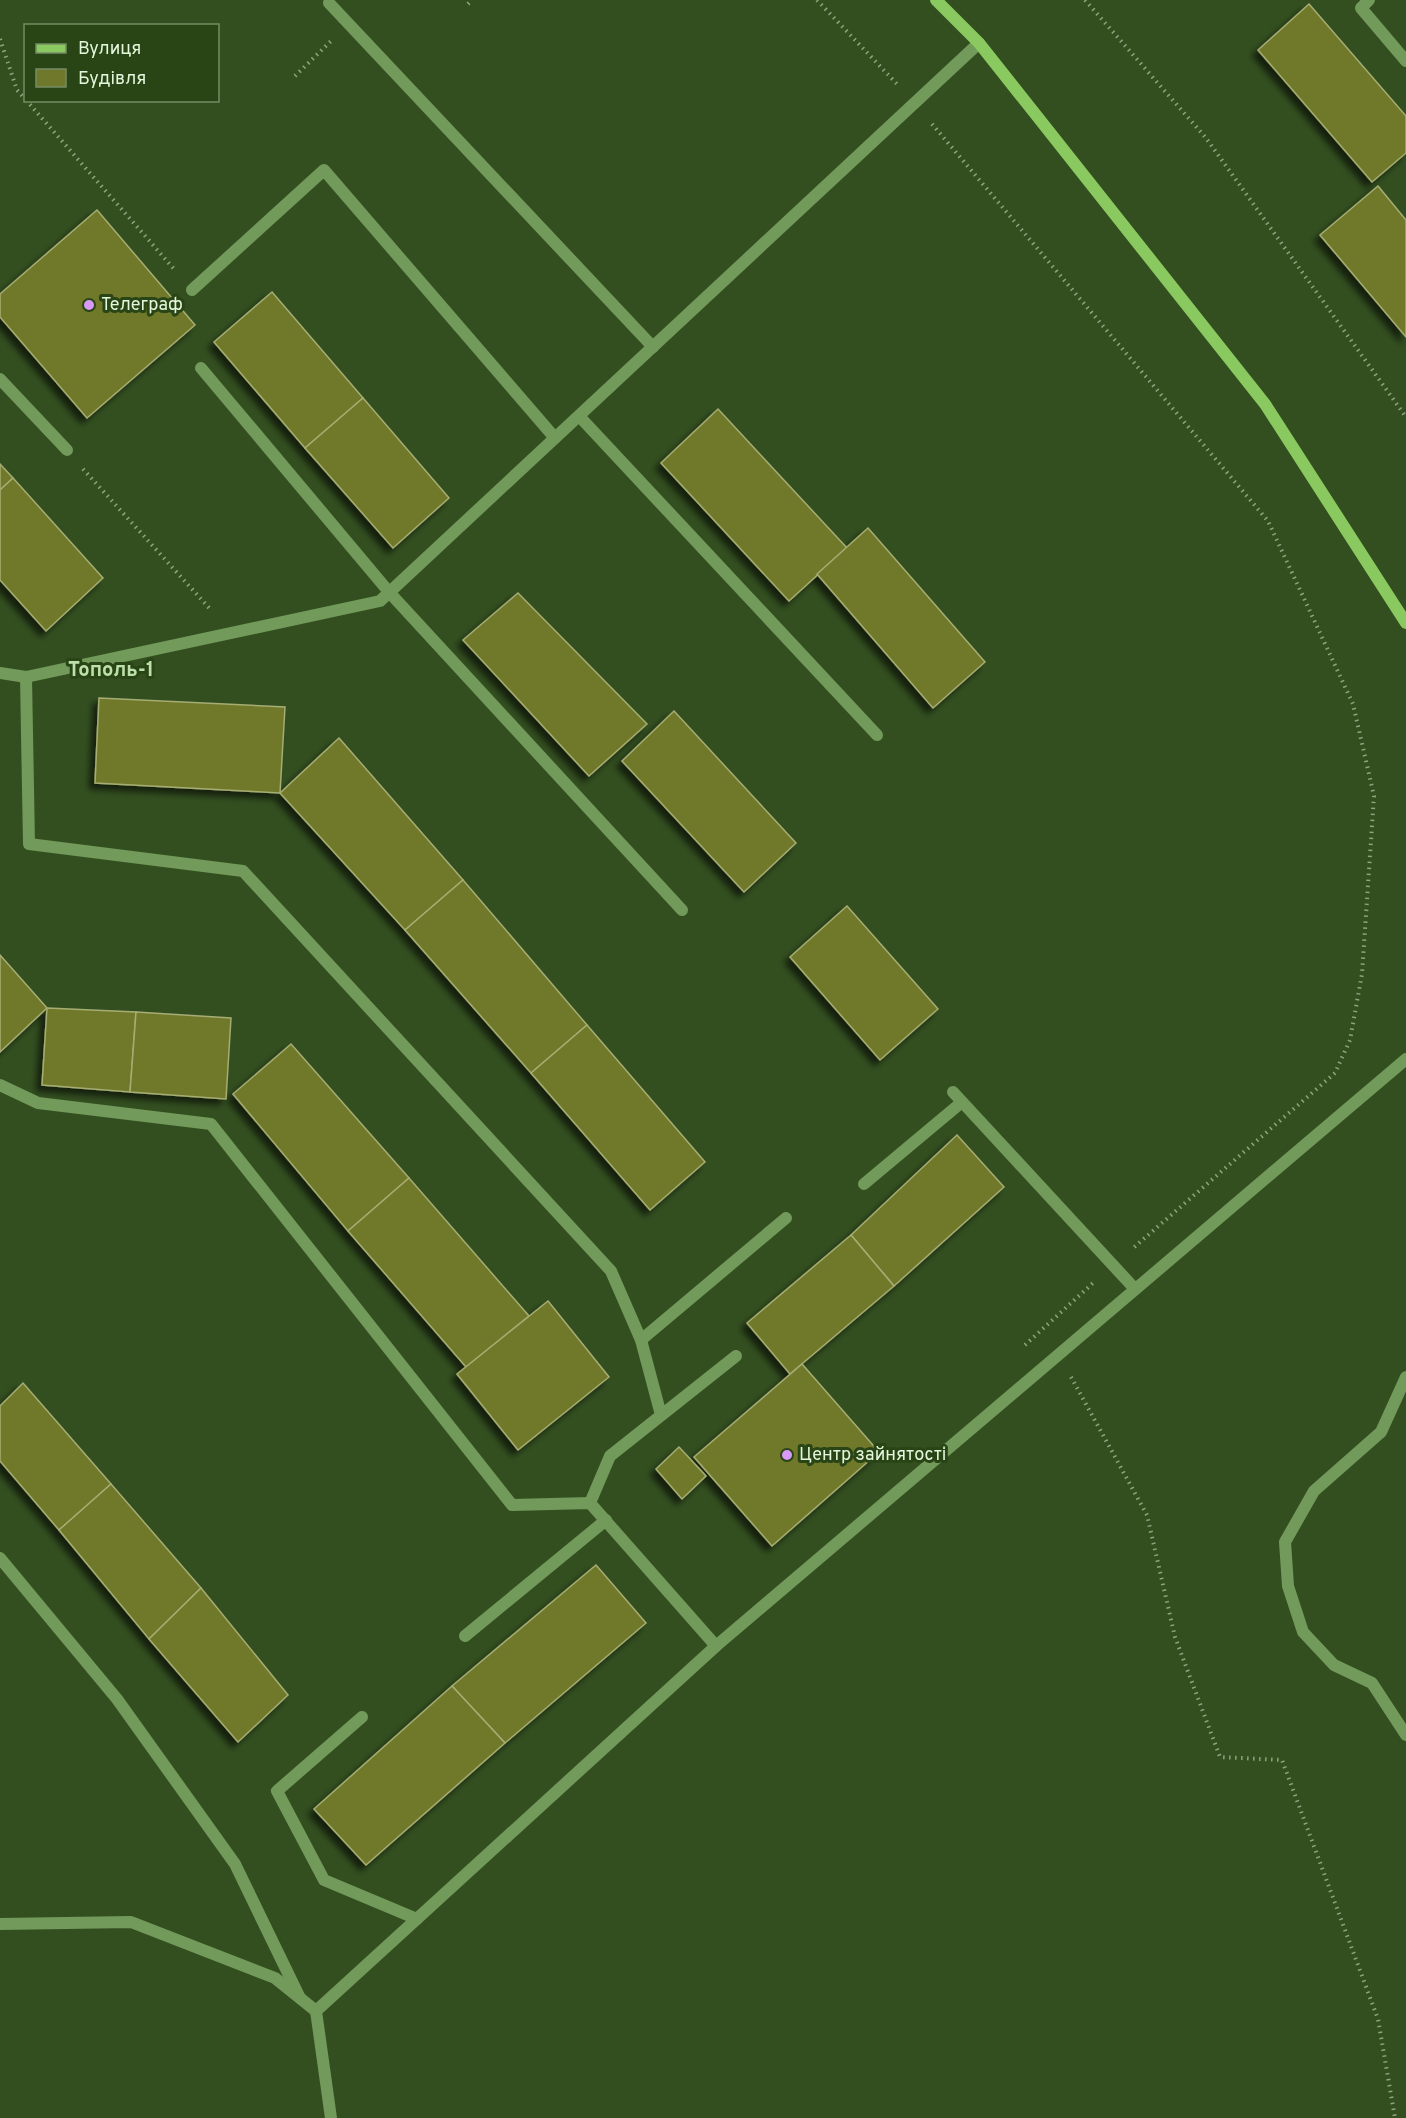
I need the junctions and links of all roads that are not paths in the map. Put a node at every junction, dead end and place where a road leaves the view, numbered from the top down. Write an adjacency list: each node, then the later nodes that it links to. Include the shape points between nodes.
1 (936, 0): 4 (street)
2 (1369, 0): 5 (street, via 1361,8)
3 (329, 3): 7 (street)
4 (978, 43): 7 (street); 14 (street, via 1265,404)
5 (1406, 61)
6 (192, 290): 11 (street, via 324,170)
7 (653, 347): 10 (street)
8 (201, 368): 13 (street)
9 (0, 379): 12 (street)
10 (579, 416): 11 (street); 17 (street)
11 (555, 438): 13 (street)
12 (67, 450)
13 (389, 592): 16 (street, via 380,601); 18 (street)
14 (1406, 623)
15 (0, 673): 16 (street)
16 (26, 677): 24 (street, via 29,844 243,871 611,1271)
17 (877, 735)
18 (682, 910)
19 (1406, 1059): 23 (street)
20 (0, 1085): 28 (street, via 38,1103 211,1124 512,1505)
21 (864, 1184): 23 (street, via 958,1097)
22 (786, 1218): 24 (street)
23 (1135, 1289): 32 (street)
24 (641, 1340): 27 (street)
25 (736, 1356): 27 (street)
26 (1406, 1377): 34 (street, via 1382,1432 1314,1491 1285,1542 1288,1586 1303,1632 1334,1665 1372,1683)
27 (661, 1415): 28 (street, via 610,1456)
28 (590, 1503): 29 (street)
29 (606, 1521): 31 (street); 32 (street)
30 (0, 1558): 37 (street, via 117,1699 236,1864)
31 (465, 1636)
32 (716, 1646): 35 (street)
33 (362, 1717): 35 (street, via 277,1791 324,1880)
34 (1406, 1735)
35 (417, 1919): 38 (street)
36 (0, 1924): 37 (street, via 130,1922 275,1978)
37 (300, 1998): 38 (street)
38 (316, 2011): 39 (street)
39 (331, 2118)

